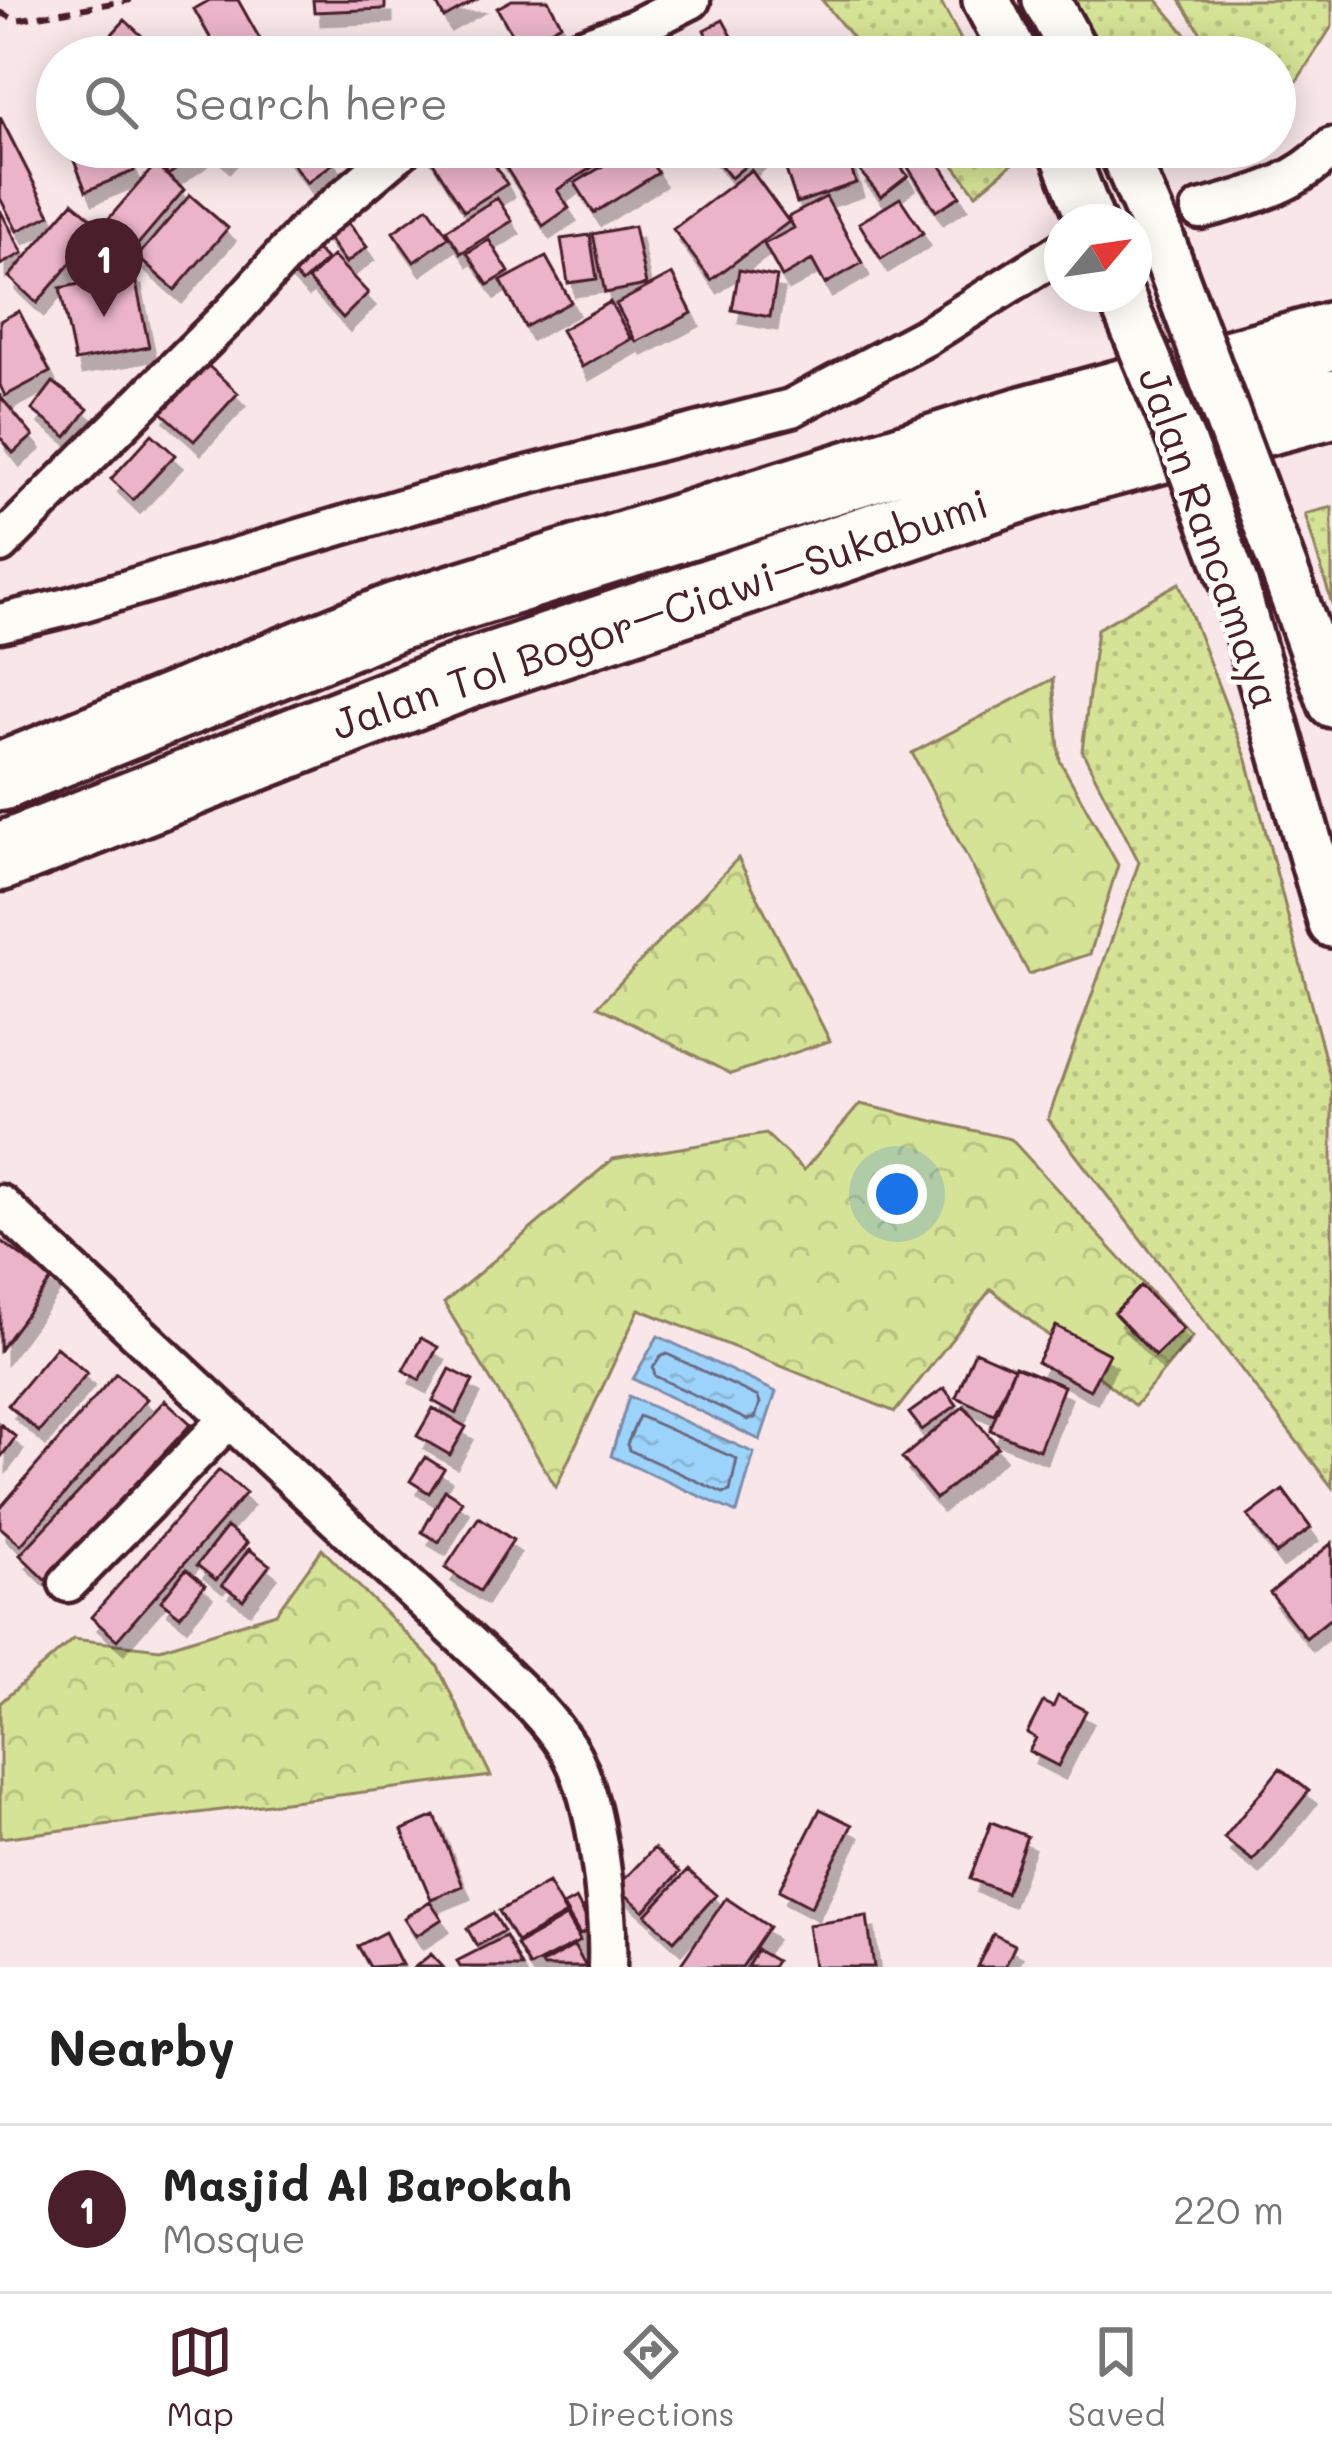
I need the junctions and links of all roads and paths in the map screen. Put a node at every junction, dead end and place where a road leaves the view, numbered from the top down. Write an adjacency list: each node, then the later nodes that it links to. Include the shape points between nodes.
1 (131, 0): 5 (path, via 16,20)
2 (692, 0): 6 (street)
3 (986, 0): 7 (street)
4 (1046, 0): 8 (street)
5 (0, 12)
6 (614, 36)
7 (1005, 36)
8 (1066, 36)
9 (1332, 147): 14 (street, via 1280,187)
10 (381, 168): 19 (street, via 305,231)
11 (1070, 168): 13 (street)
12 (1130, 168): 21 (street, Jalan Rancamaya, bridge)
13 (1084, 204)
14 (1200, 210)
15 (1044, 262): 20 (street, via 791,408 418,503)
16 (1127, 312): 24 (street, Jalan Rancamaya, bridge, via 1234,583)
17 (1332, 336): 22 (highway, Jalan Tol Bogor–Ciawi–Sukabumi, via 1025,420 395,617)
18 (1332, 404): 23 (highway, Jalan Tol Bogor–Ciawi–Sukabumi, via 1047,479 466,675)
19 (0, 544)
20 (0, 623)
21 (1332, 704)
22 (0, 777)
23 (0, 857)
24 (1332, 924)
25 (0, 1204): 26 (street)
26 (229, 1419): 27 (street); 28 (street, via 500,1673 568,1749 595,1837)
27 (68, 1583)
28 (607, 1967)

